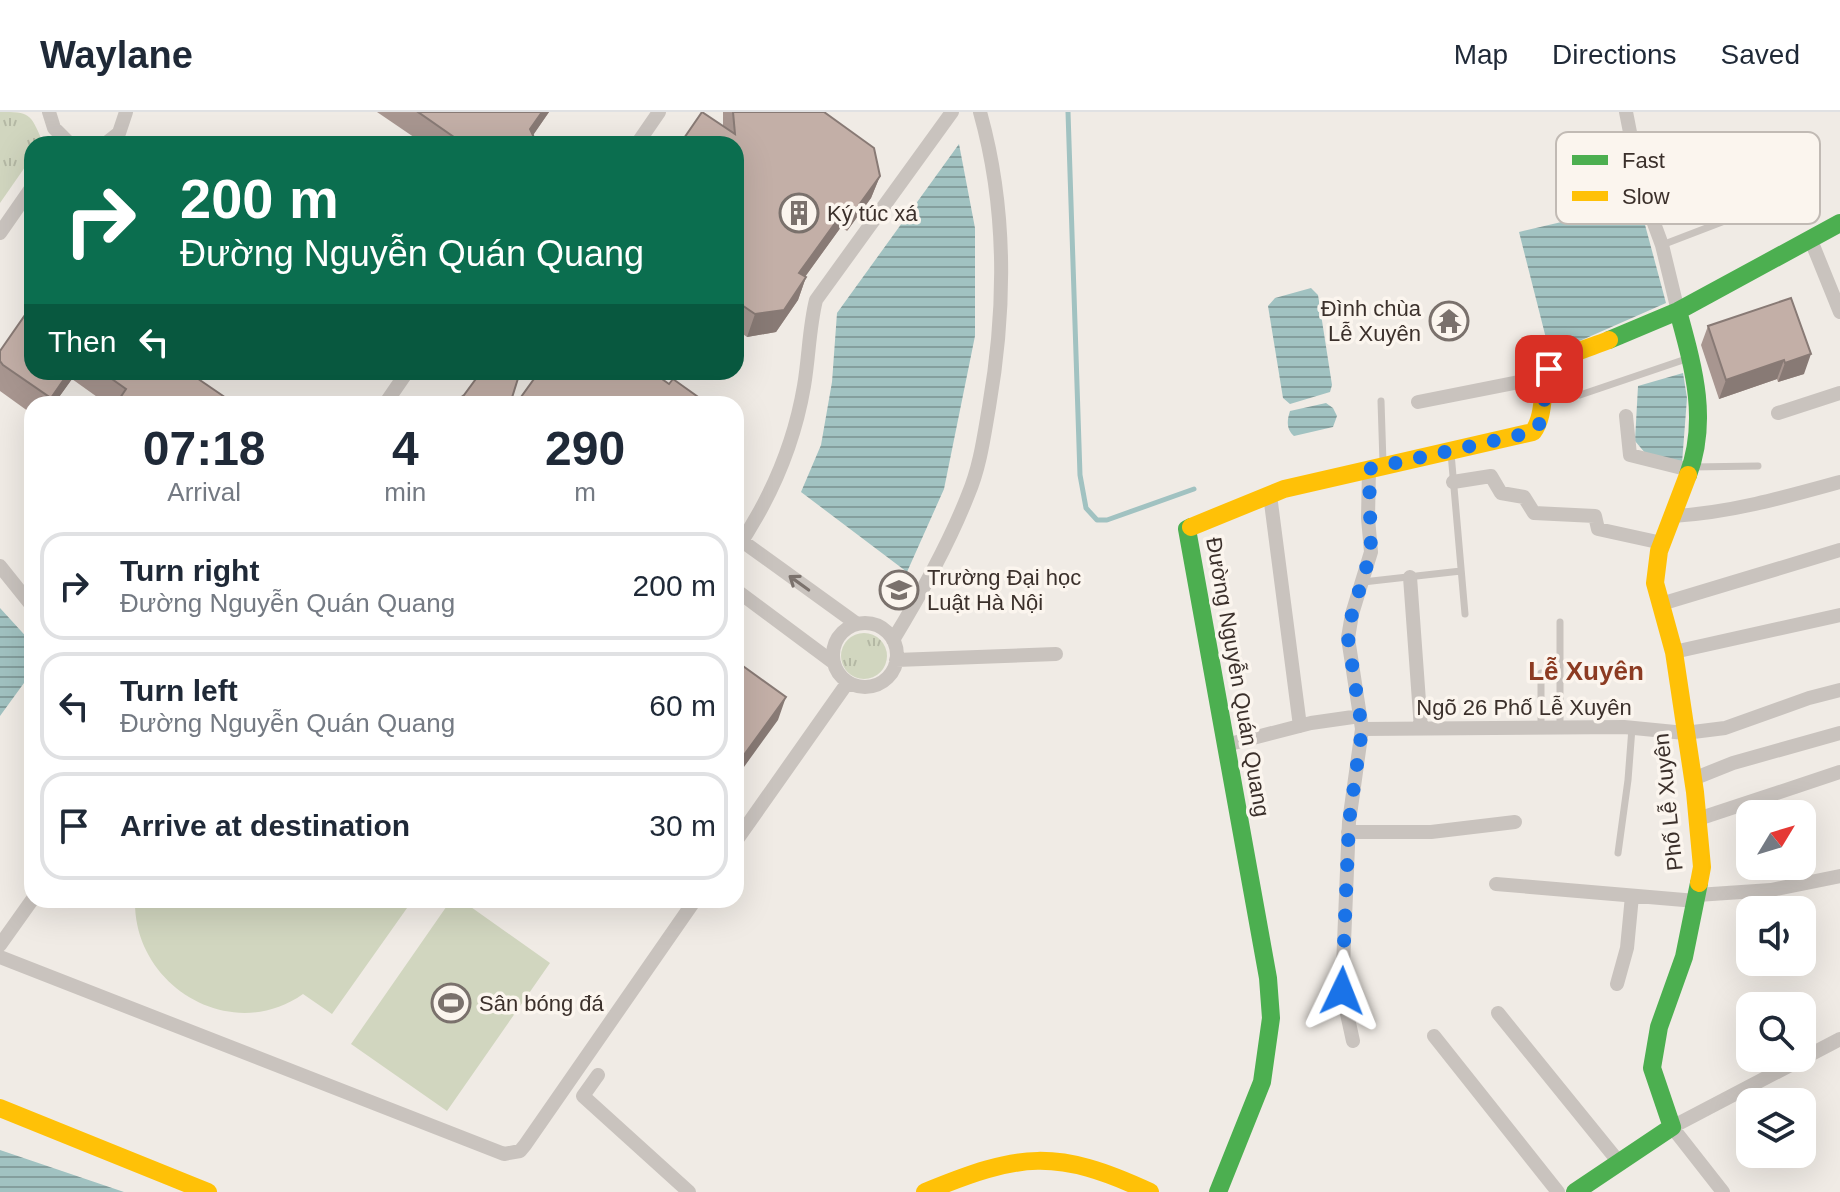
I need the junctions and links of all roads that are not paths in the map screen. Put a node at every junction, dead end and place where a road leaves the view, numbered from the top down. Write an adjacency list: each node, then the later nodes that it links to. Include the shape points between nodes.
1 (49, 112): 8 (street)
2 (126, 112): 9 (street)
3 (659, 112): 10 (street)
4 (952, 112): 36 (street, via 816,300 789,446 767,500)
5 (980, 112): 51 (street, via 993,168 1001,250 993,384 969,494)
6 (1626, 112): 7 (street)
7 (1630, 132)
8 (60, 136)
9 (115, 136)
10 (642, 136)
11 (24, 198): 15 (street)
12 (1840, 223): 16 (street)
13 (1654, 224): 17 (street)
14 (1717, 224): 17 (lane)
15 (0, 233)
16 (1810, 238): 18 (street); 19 (street)
17 (1662, 245): 18 (street)
18 (1678, 311): 20 (street, Phố Lễ Xuyên); 21 (street, via 1554,363)
19 (1840, 312)
20 (1691, 357): 23 (lane); 31 (street, Phố Lễ Xuyên, via 1700,411)
21 (1545, 377): 25 (street); 28 (street, Đường Nguyễn Quán Quang, via 1543,419 1533,432)
22 (1840, 393): 26 (street)
23 (1580, 395)
24 (1381, 401): 30 (lane)
25 (1418, 402)
26 (1778, 413)
27 (1626, 416): 31 (street, via 1630,455)
28 (1451, 451): 30 (street, Đường Nguyễn Quán Quang); 32 (lane)
29 (1758, 466): 31 (lane)
30 (1376, 468): 34 (street, Đường Nguyễn Quán Quang); 43 (street, via 1371,552)
31 (1691, 468): 35 (street, Phố Lễ Xuyên)
32 (1453, 482): 37 (street, via 1491,476 1501,493 1524,497 1534,513 1595,516 1598,529); 41 (lane)
33 (1840, 482): 35 (street)
34 (1270, 495): 60 (street); 67 (street, Đường Nguyễn Quán Quang, via 1187,529)
35 (1673, 516): 37 (street, Phố Lễ Xuyên)
36 (744, 538)
37 (1662, 543): 46 (street, Phố Lễ Xuyên, via 1655,583)
38 (744, 549): 50 (street, one-way to 38)
39 (1840, 550): 46 (street)
40 (0, 566): 44 (street)
41 (1461, 571): 42 (lane); 47 (lane)
42 (1410, 577): 43 (lane); 62 (street)
43 (1363, 582): 59 (street, via 1348,638)
44 (24, 596)
45 (744, 596): 55 (street)
46 (1661, 604): 52 (street, Phố Lễ Xuyên)
47 (1465, 614)
48 (1840, 615): 52 (street)
49 (1560, 622): 64 (lane)
50 (857, 624): 51 (street, via 879,627); 55 (street, via 836,640)
51 (893, 640): 54 (street)
52 (1674, 652): 65 (street, Phố Lễ Xuyên)
53 (1056, 654): 54 (street)
54 (896, 660): 57 (street, via 880,683 862,687)
55 (834, 663): 57 (street)
56 (1541, 673): 63 (lane)
57 (848, 682): 72 (street)
58 (1840, 690): 65 (street, Ngõ 26 Phố Lễ Xuyên, via 1725,728)
59 (1361, 722): 60 (street, Ngõ 26 Phố Lễ Xuyên); 62 (street, Ngõ 26 Phố Lễ Xuyên); 73 (street)
60 (1300, 726): 67 (street, Ngõ 26 Phố Lễ Xuyên)
61 (1632, 728): 64 (street, Ngõ 26 Phố Lễ Xuyên); 65 (street, Ngõ 26 Phố Lễ Xuyên); 74 (lane)
62 (1421, 729): 63 (street, Ngõ 26 Phố Lễ Xuyên)
63 (1541, 729): 64 (street, Ngõ 26 Phố Lễ Xuyên)
64 (1560, 729)
65 (1685, 733): 69 (street, Phố Lễ Xuyên)
66 (1840, 733): 69 (street)
67 (1226, 745): 96 (street, Đường Nguyễn Quán Quang, via 1271,1018 1262,1082)
68 (1840, 772): 70 (street)
69 (1693, 779): 70 (street, Phố Lễ Xuyên)
70 (1698, 819): 78 (street, Phố Lễ Xuyên, via 1702,867)
71 (1515, 822): 73 (street, via 1431,832)
72 (744, 830)
73 (1348, 832): 87 (street, via 1342,991)
74 (1618, 853)
75 (1840, 876): 78 (street)
76 (1496, 884): 77 (street)
77 (1632, 896): 78 (street); 83 (street)
78 (1696, 898): 90 (street, Phố Lễ Xuyên, via 1652,1068)
79 (26, 908): 81 (street)
80 (689, 908): 82 (street, via 525,1145 504,1154)
81 (0, 945)
82 (0, 957)
83 (1617, 984)
84 (1498, 1013): 91 (street)
85 (1434, 1036): 97 (street)
86 (1840, 1039): 90 (street)
87 (1353, 1041)
88 (598, 1075): 93 (street, via 583,1096)
89 (0, 1108): 92 (street)
90 (1672, 1127): 91 (street); 99 (street)
91 (1618, 1161): 98 (street)
92 (208, 1192)
93 (689, 1192)
94 (925, 1192): 95 (street, via 999,1163 1037,1159 1091,1166)
95 (1150, 1192)
96 (1218, 1192)
97 (1558, 1192)
98 (1575, 1192)
99 (1723, 1192)

